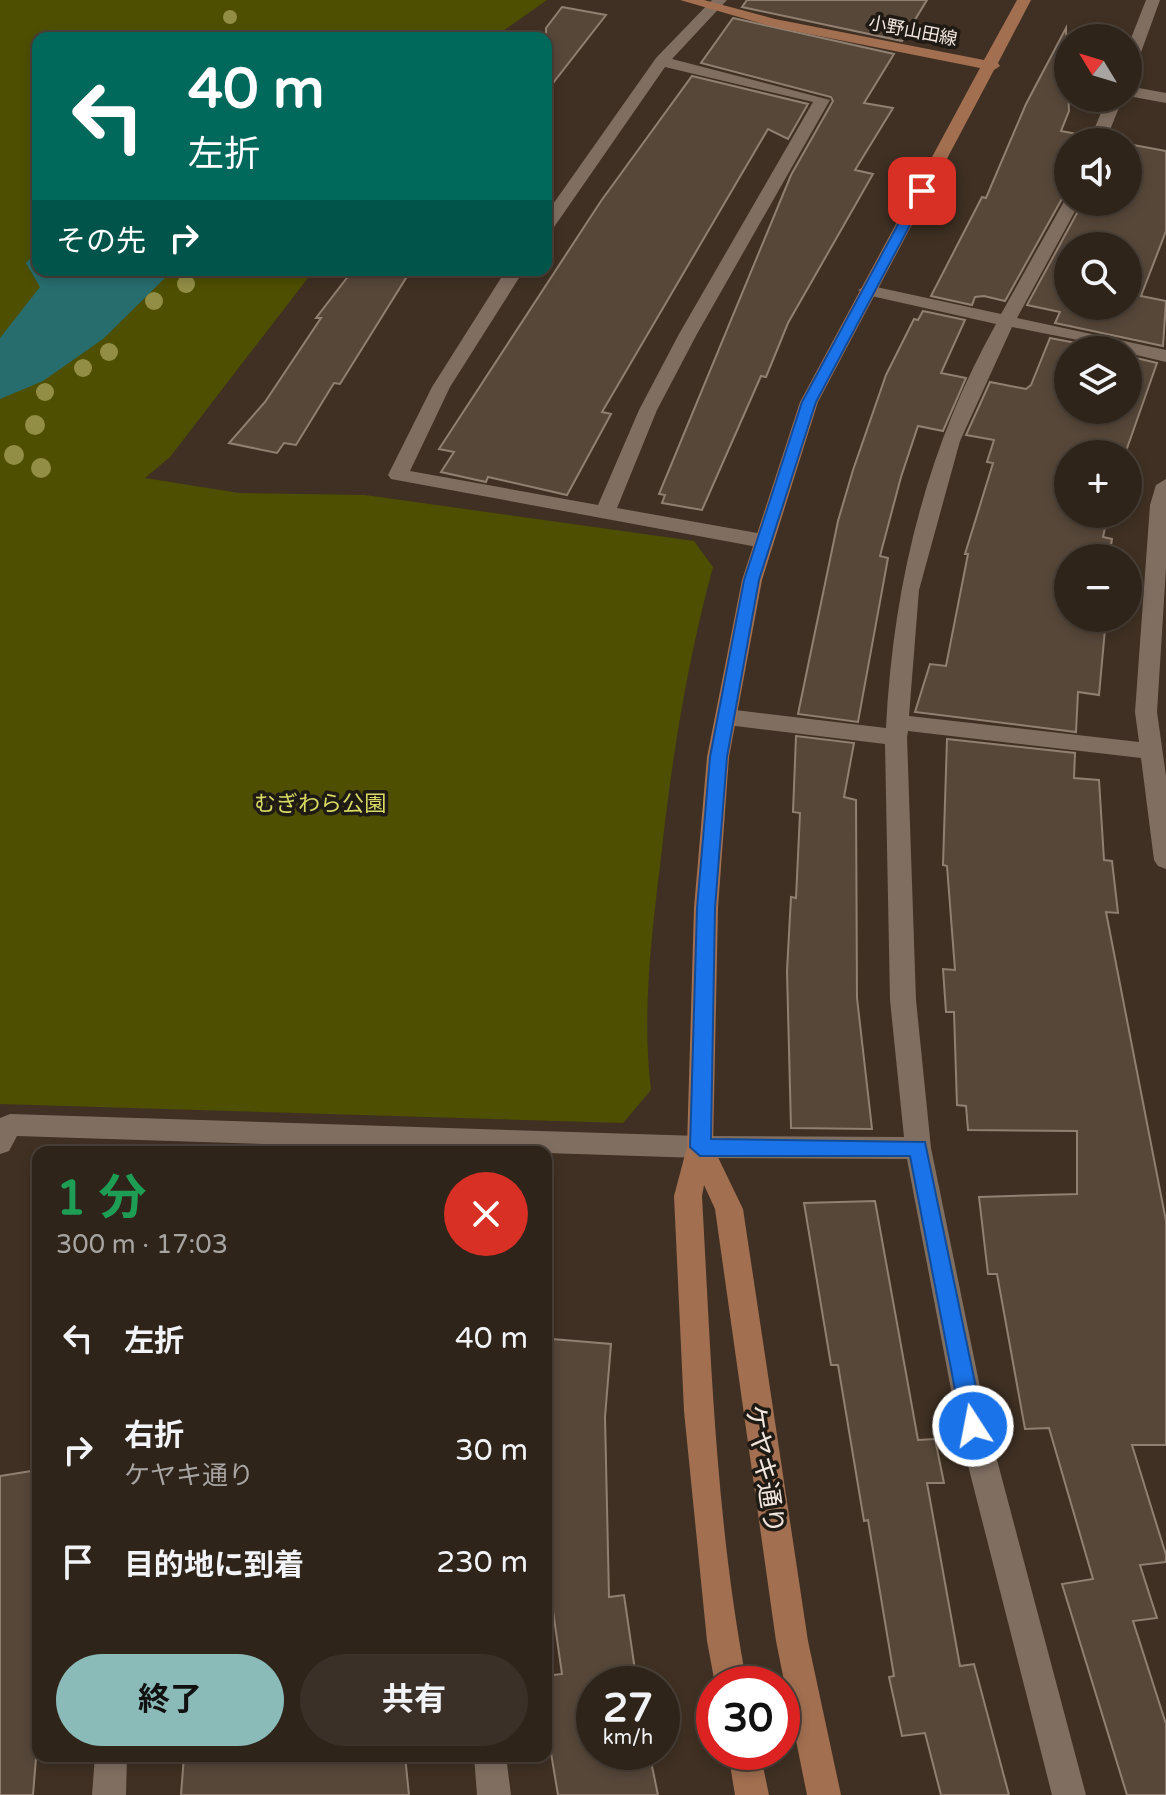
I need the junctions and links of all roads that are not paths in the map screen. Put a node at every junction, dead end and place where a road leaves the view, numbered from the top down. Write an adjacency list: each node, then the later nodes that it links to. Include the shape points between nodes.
1 (687, 0): 4 (street, 小野山田線)
2 (1024, 0): 7 (street, ケヤキ通り)
3 (1153, 0): 5 (street)
4 (715, 3): 6 (street); 7 (street, 小野山田線)
5 (1142, 29)
6 (661, 61): 11 (street); 17 (street, via 822,100 688,334 648,410)
7 (992, 66): 13 (street, ケヤキ通り)
8 (1142, 94): 9 (street)
9 (1166, 98)
10 (1065, 216): 14 (street)
11 (552, 217)
12 (511, 276): 17 (street, via 441,387 398,475)
13 (867, 290): 14 (street); 18 (street, ケヤキ通り, via 809,402)
14 (1010, 321): 15 (street); 20 (street, via 988,354 950,441 909,590)
15 (1166, 356)
16 (1166, 485): 21 (street, via 1160,505 1146,712)
17 (605, 512): 18 (street)
18 (763, 541): 19 (street, ケヤキ通り)
19 (727, 717): 20 (street); 28 (street, ケヤキ通り, via 718,757 706,908)
20 (896, 730): 21 (street); 29 (street, via 903,1000)
21 (1151, 751): 22 (street)
22 (1160, 780): 23 (street)
23 (1166, 860)
24 (179, 1141): 25 (street, via 10,1125); 26 (street)
25 (0, 1143)
26 (473, 1146)
27 (552, 1146): 28 (street)
28 (700, 1147): 29 (street); 30 (street, ケヤキ通り, via 688,1196 699,1411); 37 (street, ケヤキ通り, via 729,1209 792,1641)
29 (918, 1148): 38 (street, via 973,1426)
30 (728, 1666)
31 (111, 1762): 34 (street)
32 (491, 1762): 35 (street)
33 (747, 1770): 36 (street)
34 (109, 1795)
35 (494, 1795)
36 (752, 1795)
37 (824, 1795)
38 (1069, 1795)

